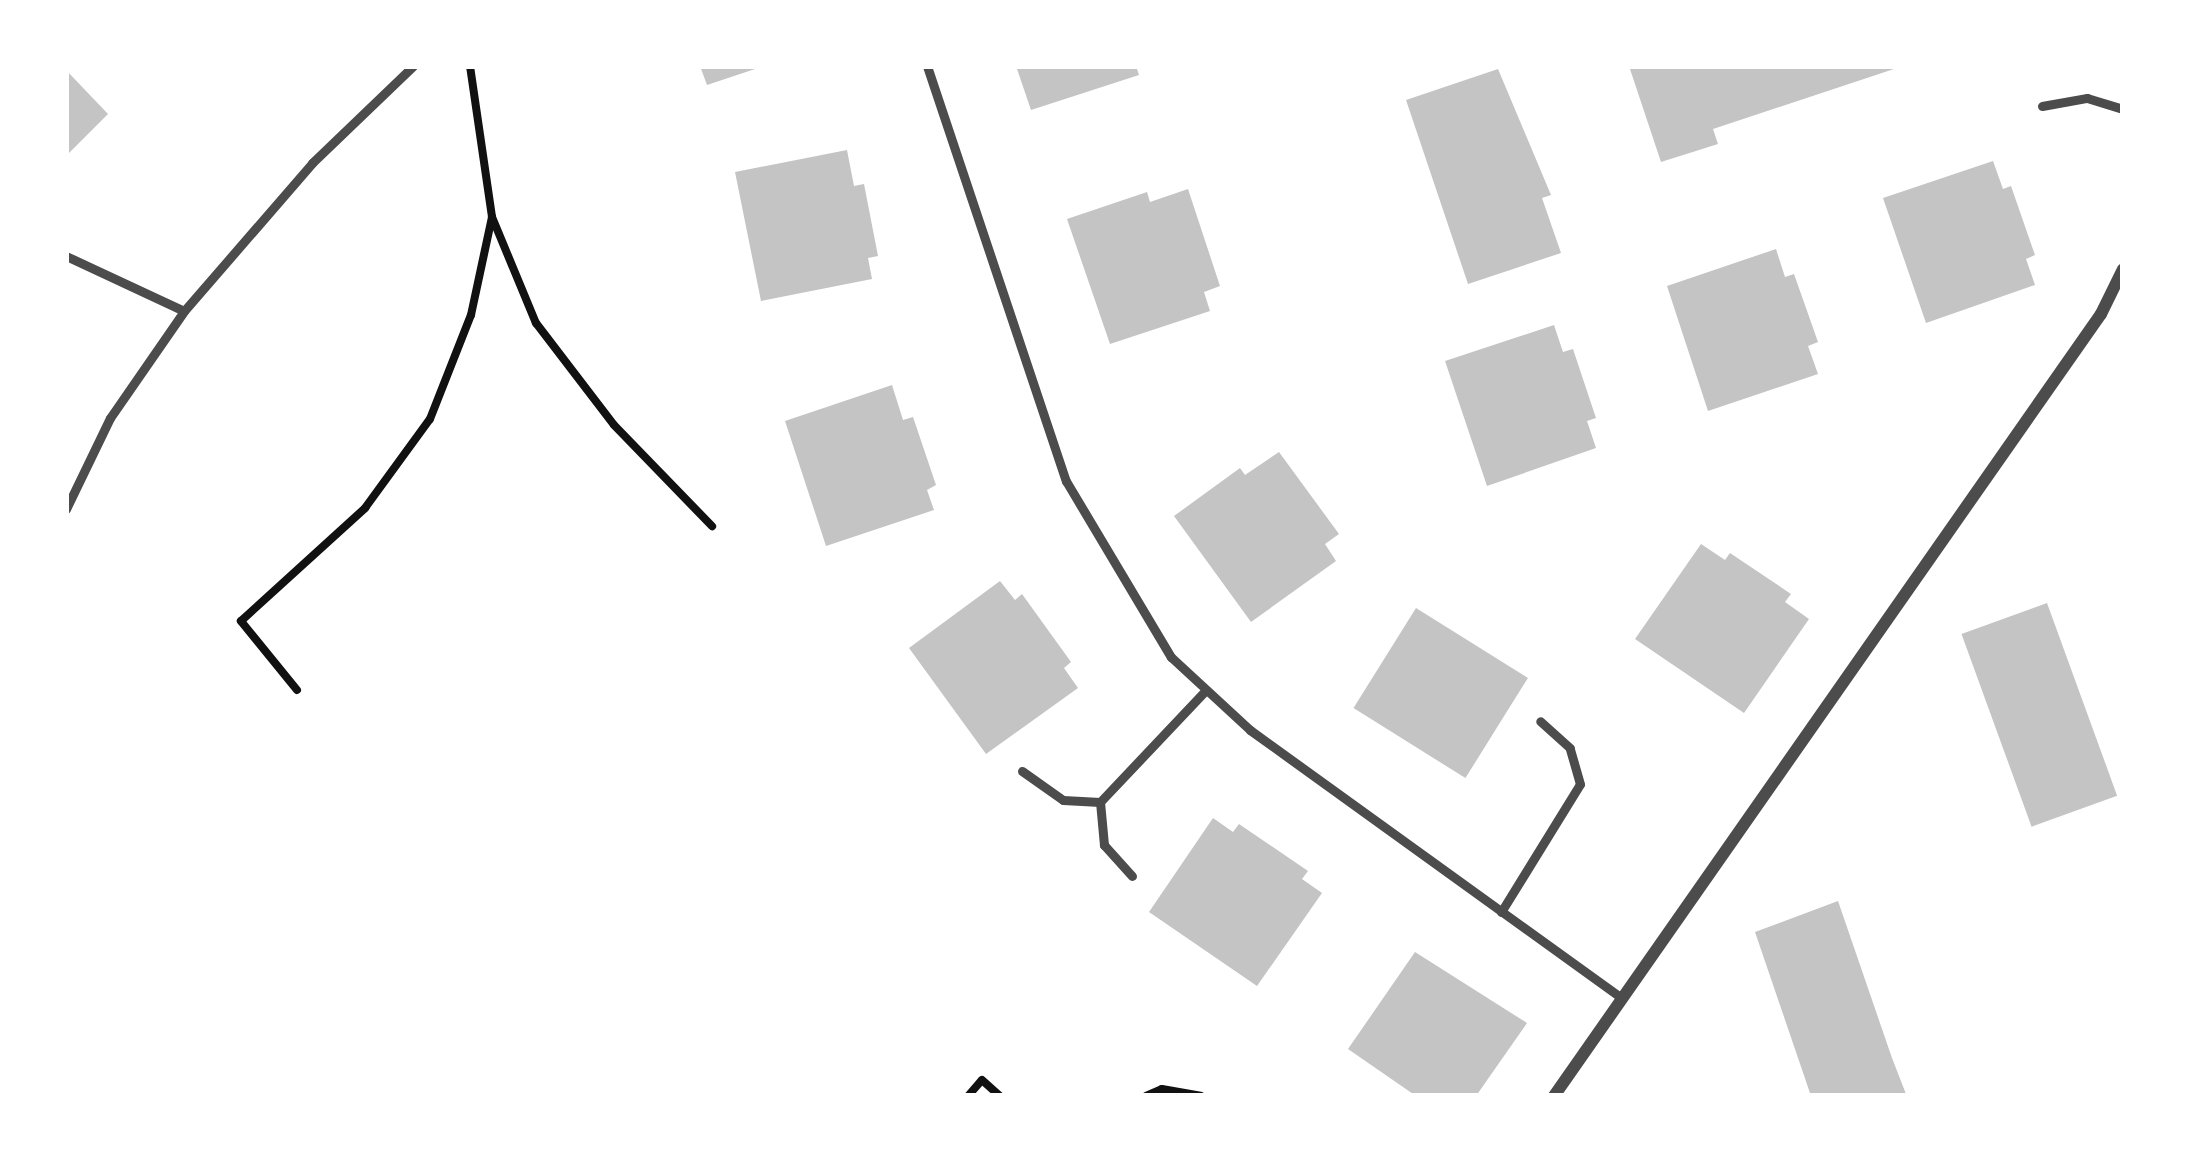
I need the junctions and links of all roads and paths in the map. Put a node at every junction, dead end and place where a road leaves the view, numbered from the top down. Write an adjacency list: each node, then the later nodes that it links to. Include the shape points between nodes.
1 (413, 66): 9 (lane, via 272,206)
2 (470, 66): 6 (path)
3 (927, 66): 13 (lane, via 1066,481 1171,657)
4 (2042, 106): 5 (lane, via 2087,98)
5 (2123, 109)
6 (492, 217): 11 (path, via 536,323 614,424); 12 (path, via 471,315 430,419 365,508 241,621)
7 (66, 256): 9 (lane)
8 (2123, 269): 19 (street, via 2101,314)
9 (184, 311): 10 (lane, via 110,418)
10 (66, 509)
11 (712, 526)
12 (297, 690)
13 (1206, 690): 16 (lane); 18 (lane)
14 (1540, 721): 18 (lane, via 1570,748 1580,784)
15 (1022, 771): 16 (lane, via 1063,800)
16 (1100, 802): 17 (lane, via 1104,845)
17 (1132, 876)
18 (1501, 912): 19 (lane)
19 (1622, 998): 24 (street)
20 (968, 1096): 21 (path, via 982,1080)
21 (1000, 1096)
22 (1146, 1096): 23 (path, via 1162,1089)
23 (1200, 1096)
24 (1554, 1096)

